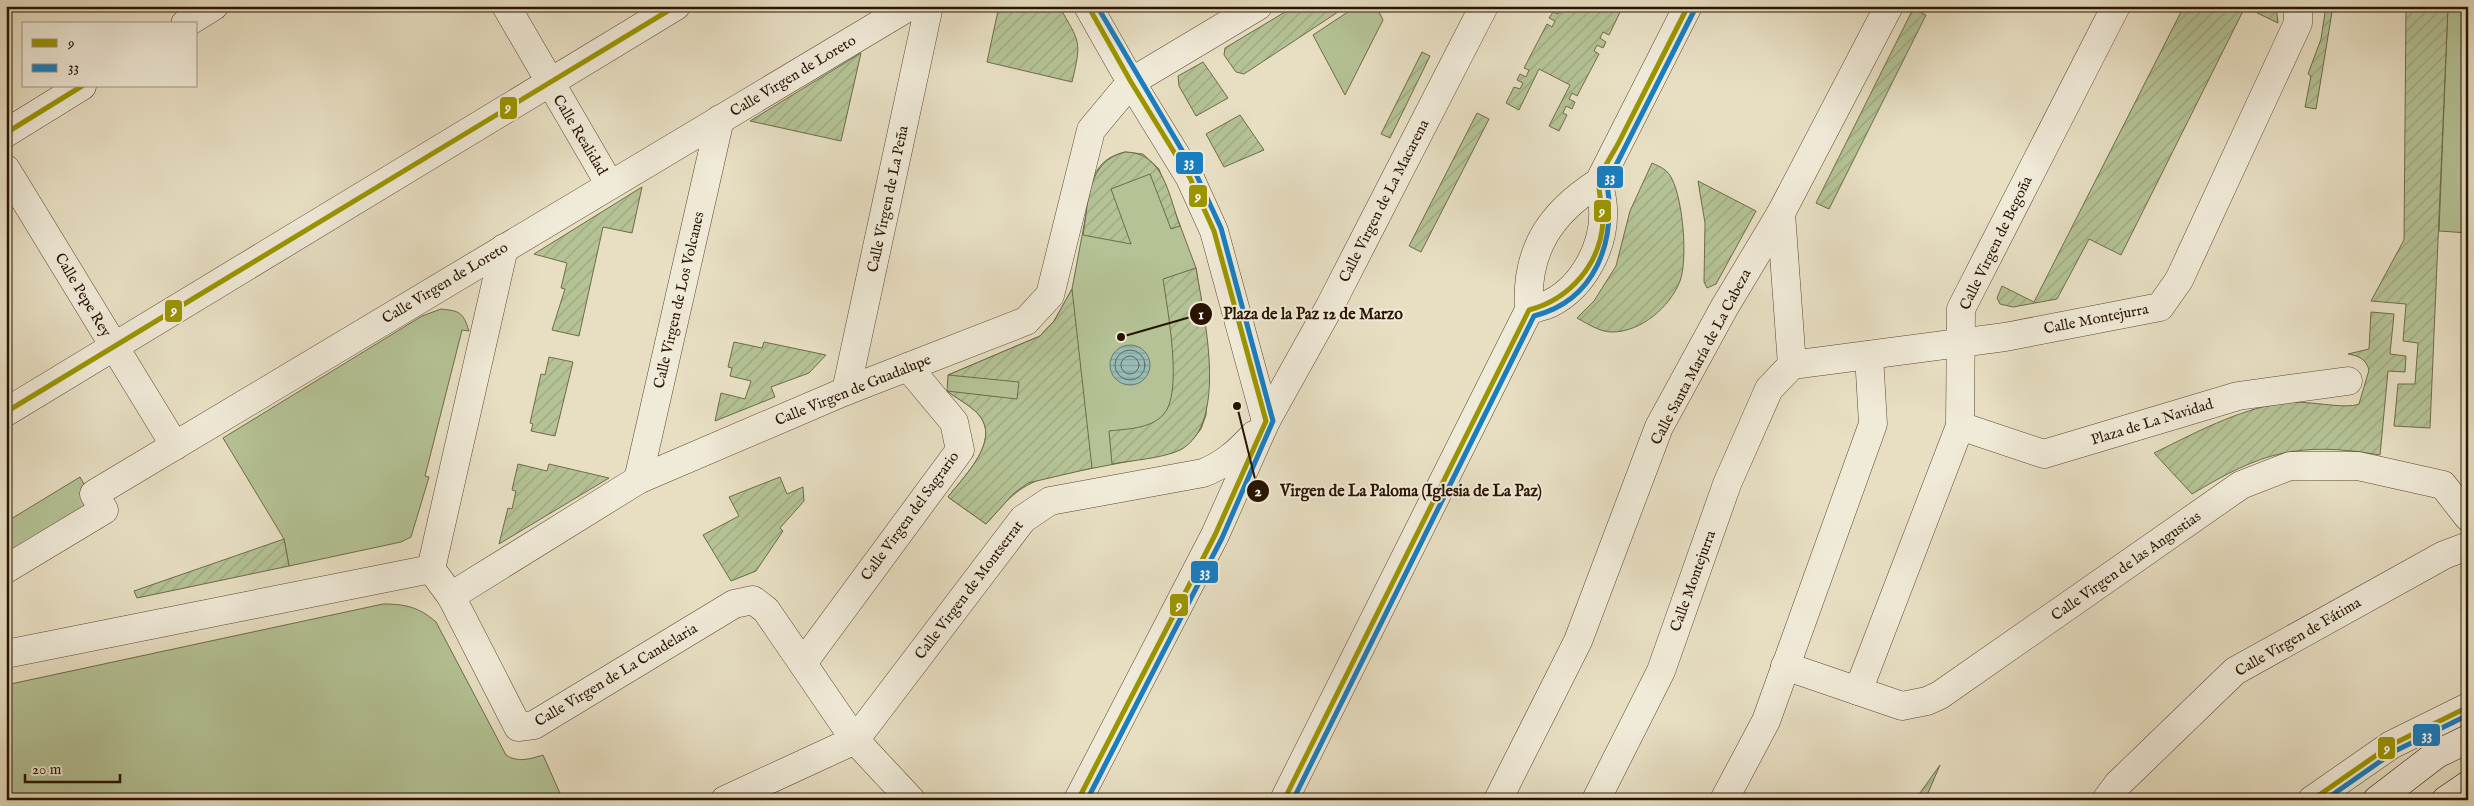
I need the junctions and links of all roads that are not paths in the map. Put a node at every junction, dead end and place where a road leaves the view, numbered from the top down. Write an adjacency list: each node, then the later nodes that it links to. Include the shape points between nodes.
1 (214, 6): 13 (street)
2 (506, 6): 15 (street, Calle Realidad)
3 (676, 6): 15 (street)
4 (910, 6): 17 (street, Calle Virgen de Loreto)
5 (929, 6): 31 (street, Calle Virgen de La Peña)
6 (1088, 6): 14 (street)
7 (1258, 6): 14 (street, Calle Virgen de Guadalupe)
8 (1484, 6): 33 (street, Calle Virgen de La Macarena, via 1330,306)
9 (1688, 6): 20 (street)
10 (1889, 6): 22 (street, Calle Santa María de La Cabeza)
11 (2116, 6): 25 (street, Calle Virgen de Begoña, via 1960,309)
12 (2298, 6): 25 (street, Calle Montejurra, via 2298,23 2179,280 2160,307)
13 (188, 22)
14 (1131, 82): 29 (street, Calle Virgen de Guadalupe, via 1091,130 1050,295 1026,322); 33 (street, via 1190,178 1214,231)
15 (549, 83): 21 (street, Calle Realidad); 26 (street)
16 (79, 88): 18 (street)
17 (720, 119): 21 (street, Calle Virgen de Loreto); 36 (street, Calle Virgen de Los Volcanes)
18 (6, 133)
19 (6, 169): 26 (street, Calle Pepe Rey)
20 (1599, 182): 24 (street, via 1576,196 1543,237 1532,261 1527,287); 24 (street, via 1603,209 1601,237 1591,263 1574,286 1551,303)
21 (610, 185): 23 (street, Calle Virgen de Loreto)
22 (1781, 213): 28 (street); 54 (street, Calle Santa María de La Cabeza, via 1659,427 1578,641)
23 (504, 248): 35 (street, Calle Virgen de Loreto); 40 (street)
24 (1529, 310): 53 (street)
25 (1960, 344): 27 (street, Calle Montejurra); 34 (street, Calle Virgen de Begoña)
26 (114, 346): 32 (street); 35 (street, Calle Pepe Rey)
27 (1869, 355): 28 (street, Calle Montejurra); 44 (street, via 1873,424)
28 (1792, 365): 55 (street, Calle Montejurra, via 1769,389 1727,484 1661,671)
29 (908, 367): 31 (street, Calle Virgen de Guadalupe); 43 (street, Calle Virgen del Sagrario, via 954,422 960,450)
30 (2348, 381): 34 (street, Plaza de La Navidad, via 2238,396 2044,454)
31 (846, 391): 36 (street, Calle Virgen de Guadalupe)
32 (6, 412)
33 (1266, 421): 48 (street, Calle Virgen de Montserrat, via 1236,454 1216,468 1050,501 1022,519); 52 (street, via 1215,535)
34 (1960, 426): 45 (street, Calle Virgen de Begoña)
35 (175, 446): 39 (street, Calle Virgen de Loreto, via 94,494 104,510)
36 (638, 480): 41 (street, Calle Virgen de Guadalupe)
37 (2468, 518): 45 (street, Calle Virgen de las Angustias, via 2442,485 2358,466 2290,466 2241,486 1940,695 1902,706)
38 (2468, 546): 57 (street, Calle Virgen de Fátima, via 2444,555 2235,671 2118,784)
39 (6, 569)
40 (430, 569): 41 (street, Calle Virgen de La Candelaria); 42 (street)
41 (450, 596): 43 (street, Calle Virgen de La Candelaria, via 518,727 534,725 734,604 753,600 766,610)
42 (6, 654)
43 (803, 663): 48 (street, Calle Virgen de La Candelaria)
44 (1785, 666): 45 (street, Calle Virgen de las Angustias); 56 (street, via 1766,720)
45 (1858, 691)
46 (2468, 707): 58 (street, via 2391,745)
47 (2468, 738): 59 (street, via 2437,754)
48 (855, 740): 50 (street, Calle Virgen de Montserrat); 51 (street, Calle Virgen de La Candelaria)
49 (2468, 784): 60 (street)
50 (725, 800)
51 (911, 800)
52 (1078, 800)
53 (1284, 800)
54 (1498, 800)
55 (1596, 800)
56 (1724, 800)
57 (2106, 800)
58 (2312, 800)
59 (2377, 800)
60 (2446, 800)

